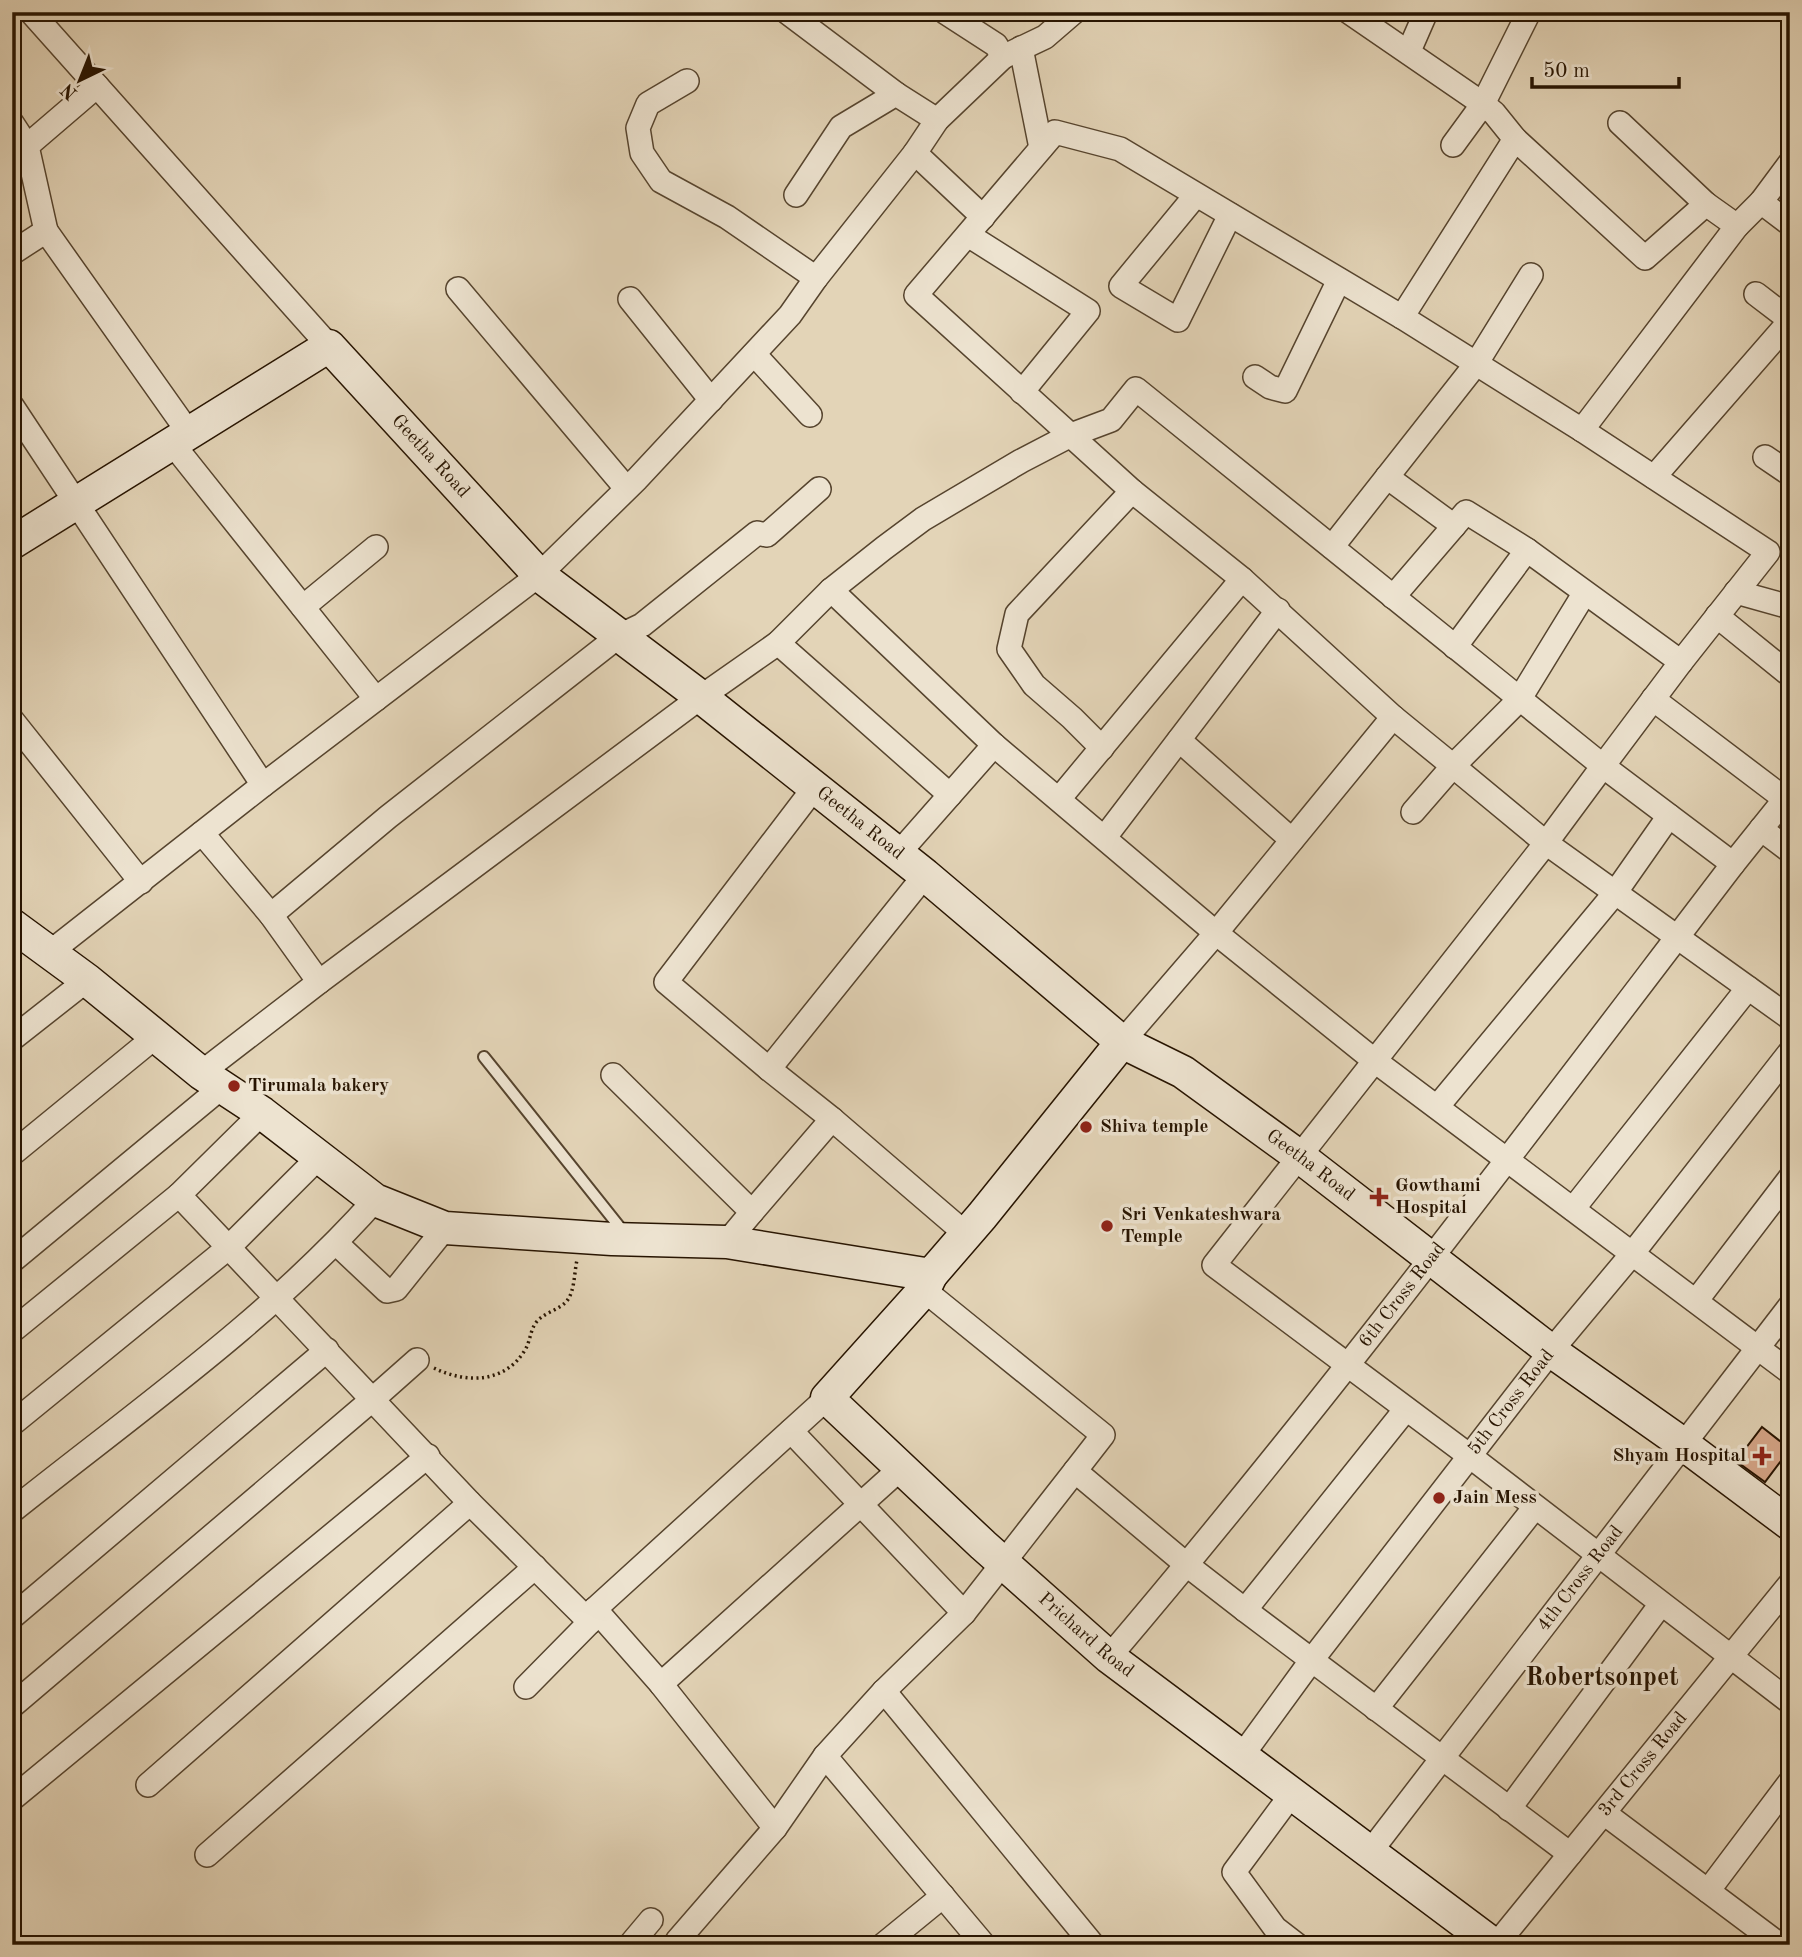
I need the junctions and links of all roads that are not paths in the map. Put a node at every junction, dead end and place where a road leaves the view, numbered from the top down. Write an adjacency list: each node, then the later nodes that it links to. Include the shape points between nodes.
1 (31, 12): 12 (street, Geetha Road)
2 (787, 12): 13 (street)
3 (944, 12): 8 (street)
4 (1074, 12): 10 (street, via 1045,37)
5 (1349, 12): 9 (street)
6 (1426, 12): 9 (street)
7 (1529, 12): 14 (street)
8 (970, 19): 10 (street, via 996,45)
9 (1409, 51): 14 (street)
10 (1012, 53): 15 (street); 20 (street)
11 (687, 81): 35 (street, via 648,104 638,128 642,153 661,181 727,217)
12 (97, 86): 21 (street); 42 (street, Geetha Road)
13 (896, 94): 15 (street); 24 (street, via 841,127)
14 (1483, 104): 18 (street); 19 (street)
15 (937, 120): 22 (street)
16 (12, 123): 21 (street)
17 (1619, 123): 27 (street)
18 (1515, 139): 27 (street, via 1645,258); 40 (street)
19 (1454, 145)
20 (1041, 148): 25 (street, via 1055,132 1120,149); 30 (street)
21 (19, 150): 32 (street)
22 (915, 153): 30 (street); 35 (street)
23 (1790, 163): 26 (street)
24 (796, 195)
25 (1196, 195): 28 (street); 28 (street, via 1121,286 1178,320)
26 (1761, 202): 29 (street); 31 (street)
27 (1706, 204): 31 (street)
28 (1230, 215): 36 (street)
29 (1790, 223)
30 (975, 226): 46 (street, via 916,295); 46 (street, via 1088,311)
31 (1737, 226): 50 (street)
32 (46, 231): 33 (street); 52 (street)
33 (13, 250)
34 (1531, 275): 44 (street)
35 (816, 278): 43 (street)
36 (1339, 280): 40 (street); 45 (street, via 1285,391)
37 (458, 289): 57 (street)
38 (1756, 294): 41 (street)
39 (630, 299): 47 (street)
40 (1402, 317): 44 (street)
41 (1790, 321): 56 (street)
42 (329, 346): 52 (street); 66 (street, Geetha Road)
43 (754, 354): 47 (street); 49 (street)
44 (1476, 364): 50 (street); 55 (street)
45 (1255, 377)
46 (1022, 392): 51 (street)
47 (711, 400): 57 (street)
48 (12, 406): 60 (street)
49 (810, 415)
50 (1582, 430): 56 (street)
51 (1071, 435): 59 (street); 64 (street, via 1111,420 1136,389); 68 (street, via 923,519)
52 (180, 438): 60 (street); 72 (street)
53 (1765, 457): 54 (street)
54 (1790, 474)
55 (1387, 477): 61 (street); 64 (street)
56 (1654, 477): 69 (street, via 1768,552)
57 (626, 488): 66 (street)
58 (819, 489): 76 (street, via 768,535 757,533 642,625)
59 (1132, 491): 67 (street); 89 (street, via 1017,614 1009,649 1034,685)
60 (76, 503): 62 (street); 92 (street)
61 (1454, 526): 65 (street, via 1466,512); 71 (street)
62 (12, 544)
63 (376, 547): 72 (street)
64 (1332, 547): 71 (street)
65 (1527, 550): 70 (street); 78 (street)
66 (539, 575): 76 (street, Geetha Road); 82 (street)
67 (1242, 579): 74 (street); 89 (street)
68 (831, 590): 77 (street); 88 (street)
69 (1737, 592): 73 (street); 75 (street)
70 (1584, 594): 79 (street); 84 (street)
71 (1392, 597): 78 (street)
72 (303, 607): 82 (street)
73 (1790, 607)
74 (1278, 610): 85 (street); 87 (street)
75 (1717, 616): 79 (street); 80 (street)
76 (619, 636): 81 (street, Geetha Road); 110 (street)
77 (778, 643): 81 (street); 94 (street)
78 (1455, 647): 84 (street)
79 (1681, 662): 83 (street)
80 (1790, 675)
81 (701, 697): 93 (street, Geetha Road); 116 (street)
82 (376, 699): 92 (street)
83 (1653, 699): 91 (street); 95 (street)
84 (1519, 700): 90 (street); 91 (street)
85 (1393, 717): 90 (street); 102 (street)
86 (12, 720): 108 (street)
87 (1179, 740): 101 (street); 102 (street)
88 (994, 745): 94 (street); 96 (street)
89 (1102, 748): 96 (street)
90 (1453, 766): 97 (street); 103 (street)
91 (1603, 766): 98 (street); 103 (street)
92 (263, 785): 100 (street)
93 (814, 788): 105 (street, Geetha Road); 125 (street, via 666,982)
94 (950, 795): 105 (street)
95 (1787, 796): 99 (street, 6th Cross Road)
96 (1059, 799): 101 (street)
97 (1413, 813)
98 (1669, 816): 106 (street); 109 (street)
99 (1761, 829): 104 (street); 106 (street, 6th Cross Road)
100 (202, 833): 108 (street); 110 (street)
101 (1105, 837): 112 (street)
102 (1292, 840): 112 (street)
103 (1546, 843): 109 (street); 124 (street)
104 (1790, 851)
105 (898, 854): 107 (street, Geetha Road)
106 (1733, 864): 113 (street, 6th Cross Road)
107 (925, 876): 121 (street, Geetha Road); 125 (street)
108 (141, 882): 114 (street)
109 (1615, 893): 113 (street); 128 (street)
110 (271, 915): 116 (street)
111 (12, 925): 114 (street)
112 (1216, 933): 121 (street); 124 (street)
113 (1677, 937): 117 (street); 134 (street, 6th Cross Road)
114 (49, 953): 115 (street)
115 (87, 980): 119 (street); 120 (street)
116 (319, 982): 127 (street)
117 (1748, 988): 118 (street); 138 (street)
118 (1790, 1018)
119 (155, 1037): 127 (street); 131 (street)
120 (12, 1039)
121 (1122, 1042): 133 (street, Geetha Road, via 1183,1072); 141 (street)
122 (1790, 1052): 146 (street, 5th Cross Road)
123 (484, 1057): 142 (lane)
124 (1375, 1061): 128 (street); 133 (street)
125 (769, 1069): 130 (street)
126 (613, 1075): 139 (street)
127 (211, 1080): 129 (street); 148 (street)
128 (1437, 1107): 134 (street)
129 (262, 1113): 132 (street); 136 (street)
130 (832, 1119): 139 (street); 141 (street)
131 (12, 1154)
132 (319, 1157): 137 (street); 145 (street)
133 (1300, 1157): 147 (street, Geetha Road); 158 (street, via 1214,1265)
134 (1507, 1160): 138 (street); 147 (street, 6th Cross Road)
135 (1790, 1178): 151 (street)
136 (179, 1195): 145 (street); 153 (street)
137 (375, 1200): 140 (street); 144 (street)
138 (1573, 1209): 146 (street)
139 (752, 1212): 143 (street)
140 (445, 1228): 142 (street); 144 (street, via 396,1289 387,1291)
141 (967, 1234): 149 (street)
142 (630, 1240): 143 (street)
143 (727, 1242): 149 (street)
144 (336, 1243): 150 (street)
145 (228, 1248): 150 (street); 163 (street)
146 (1632, 1254): 151 (street); 156 (street, 5th Cross Road)
147 (1431, 1258): 156 (street, Geetha Road); 158 (street, 6th Cross Road)
148 (12, 1261)
149 (928, 1282): 160 (street); 169 (street, via 1103,1435)
150 (277, 1299): 155 (street); 173 (street)
151 (1696, 1301): 154 (street)
152 (1790, 1306): 154 (street, 4th Cross Road)
153 (12, 1331)
154 (1758, 1347): 159 (street); 165 (street, 4th Cross Road)
155 (327, 1350): 161 (street); 184 (street)
156 (1551, 1351): 165 (street, Geetha Road); 167 (street, 5th Cross Road)
157 (417, 1360): 161 (street)
158 (1348, 1366): 162 (street); 177 (street, 6th Cross Road)
159 (1790, 1372)
160 (827, 1398): 164 (street); 168 (street, Prichard Road)
161 (373, 1399): 166 (street); 192 (street)
162 (1406, 1409): 167 (street); 181 (street)
163 (12, 1424)
164 (791, 1431): 171 (street); 183 (street)
165 (1683, 1444): 174 (street, Geetha Road); 175 (street, 4th Cross Road)
166 (428, 1456): 170 (street); 200 (street)
167 (1471, 1457): 172 (street); 187 (street, 5th Cross Road)
168 (900, 1469): 171 (street); 176 (street, Prichard Road)
169 (1075, 1471): 176 (street); 177 (street)
170 (470, 1503): 178 (street); 198 (street)
171 (861, 1504): 182 (street); 188 (street)
172 (1535, 1507): 175 (street); 193 (street)
173 (12, 1511)
174 (1790, 1524)
175 (1597, 1556): 180 (street); 196 (street, 4th Cross Road)
176 (1004, 1564): 182 (street); 185 (street, Prichard Road)
177 (1187, 1565): 181 (street); 185 (street, 6th Cross Road)
178 (535, 1567): 183 (street); 206 (street)
179 (1790, 1584): 186 (street, 3rd Cross Road)
180 (1661, 1604): 186 (street); 201 (street)
181 (1245, 1610): 187 (street)
182 (964, 1613): 190 (street)
183 (593, 1616): 188 (street); 189 (street)
184 (12, 1617)
185 (1109, 1657): 195 (street, Prichard Road)
186 (1731, 1657): 191 (street); 202 (street, 3rd Cross Road)
187 (1311, 1661): 193 (street); 195 (street, 5th Cross Road)
188 (661, 1684): 203 (street)
189 (526, 1687)
190 (884, 1691): 194 (street); 214 (street)
191 (1790, 1702)
192 (12, 1706)
193 (1376, 1709): 196 (street)
194 (825, 1756): 203 (street); 208 (street)
195 (1241, 1757): 199 (street, Prichard Road)
196 (1442, 1758): 201 (street); 204 (street, 4th Cross Road)
197 (1790, 1782): 207 (street)
198 (148, 1785)
199 (1291, 1795): 204 (street, Prichard Road); 215 (street, via 1234,1872 1275,1928)
200 (12, 1799)
201 (1509, 1809): 205 (street)
202 (1604, 1813): 205 (street, 3rd Cross Road); 207 (street)
203 (775, 1828): 210 (street)
204 (1370, 1852): 216 (street, Prichard Road)
205 (1570, 1854): 216 (street, 3rd Cross Road)
206 (207, 1855)
207 (1708, 1891): 217 (street)
208 (943, 1896): 212 (street); 213 (street)
209 (651, 1920): 211 (street)
210 (677, 1941)
211 (630, 1945)
212 (883, 1945)
213 (984, 1945)
214 (1093, 1945)
215 (1297, 1945)
216 (1495, 1945)
217 (1780, 1945)

